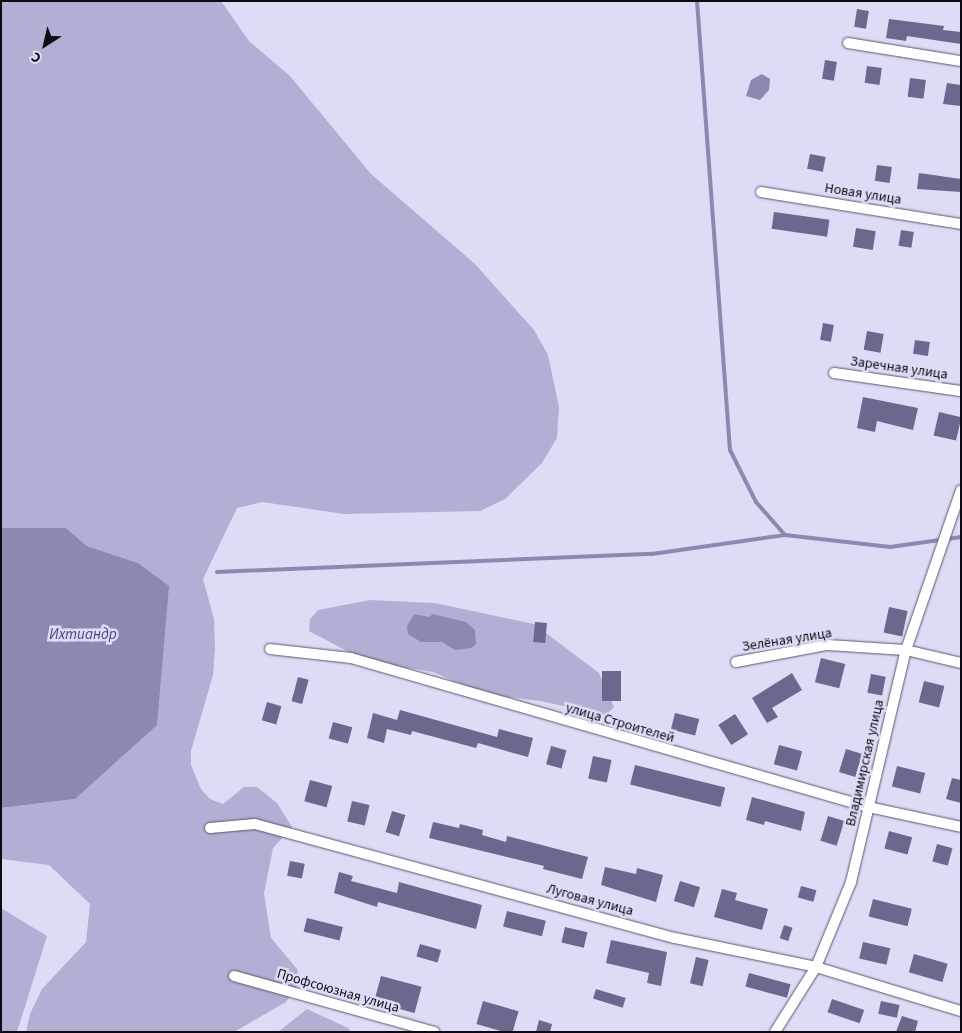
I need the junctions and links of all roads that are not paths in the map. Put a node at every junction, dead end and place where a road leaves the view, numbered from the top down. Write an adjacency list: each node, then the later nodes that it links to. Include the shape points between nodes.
1 (848, 43): 2 (street)
2 (961, 61)
3 (761, 192): 4 (street, Новая улица)
4 (961, 224)
5 (834, 372): 6 (street, Заречная улица)
6 (961, 390)
7 (961, 490): 9 (street, Владимирская улица)
8 (270, 649): 12 (street, улица Строителей, via 351,658)
9 (906, 650): 10 (street, Зелёная улица, via 827,645); 11 (street, Зелёная улица); 12 (street, Владимирская улица)
10 (736, 662)
11 (961, 663)
12 (868, 807): 13 (street, улица Строителей); 15 (street, Владимирская улица, via 851,882)
13 (961, 827)
14 (210, 828): 15 (street, Луговая улица, via 255,824 675,938)
15 (816, 967): 17 (street, Луговая улица); 19 (street, Владимирская улица)
16 (234, 976): 18 (street, Профсоюзная улица)
17 (961, 1011)
18 (434, 1032)
19 (775, 1032)

